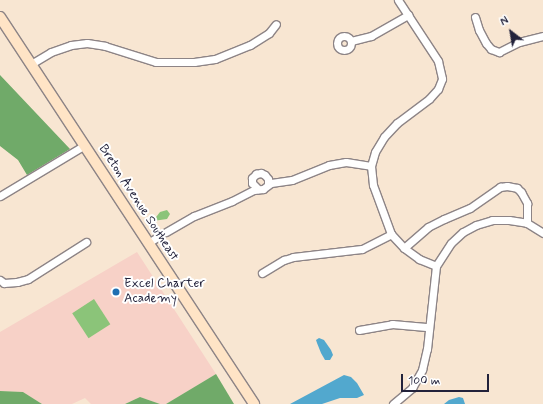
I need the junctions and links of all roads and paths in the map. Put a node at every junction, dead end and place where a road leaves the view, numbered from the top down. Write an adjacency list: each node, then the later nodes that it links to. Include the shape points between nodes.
1 (398, 0): 2 (street)
2 (408, 15): 7 (street, via 378,33); 10 (street, via 438,61 442,79 438,89 429,99 397,123 384,137 375,152)
3 (0, 17): 8 (main road, Breton Avenue Southeast)
4 (475, 17): 6 (street, via 486,42 499,52 519,42)
5 (276, 24): 8 (street, via 250,45 215,58 194,62 156,62 105,46 86,43 51,52)
6 (543, 36)
7 (352, 41)
8 (31, 64): 9 (main road, Breton Avenue Southeast)
9 (84, 145): 13 (street); 20 (main road, Breton Avenue Southeast)
10 (371, 166): 11 (street, via 346,162 329,165 292,180); 17 (street, via 373,185)
11 (270, 181): 12 (street, via 263,189); 12 (street, via 260,173 256,174 252,178)
12 (254, 189): 15 (street, via 194,216)
13 (0, 196)
14 (527, 223): 16 (street); 21 (street, via 527,203 521,192 517,188 500,187 470,208 428,227); 22 (street, via 492,220 476,225 451,243)
15 (166, 232)
16 (543, 233)
17 (392, 234): 21 (street); 23 (street, via 362,249 292,257)
18 (159, 236): 20 (street)
19 (86, 242): 24 (street, via 28,278 11,283)
20 (148, 243): 27 (main road, Breton Avenue Southeast)
21 (404, 248): 22 (street)
22 (436, 266): 25 (street)
23 (262, 273)
24 (0, 280)
25 (429, 327): 26 (street, via 392,324); 28 (street, via 422,370 412,388)
26 (359, 330)
27 (254, 404)
28 (393, 404)

